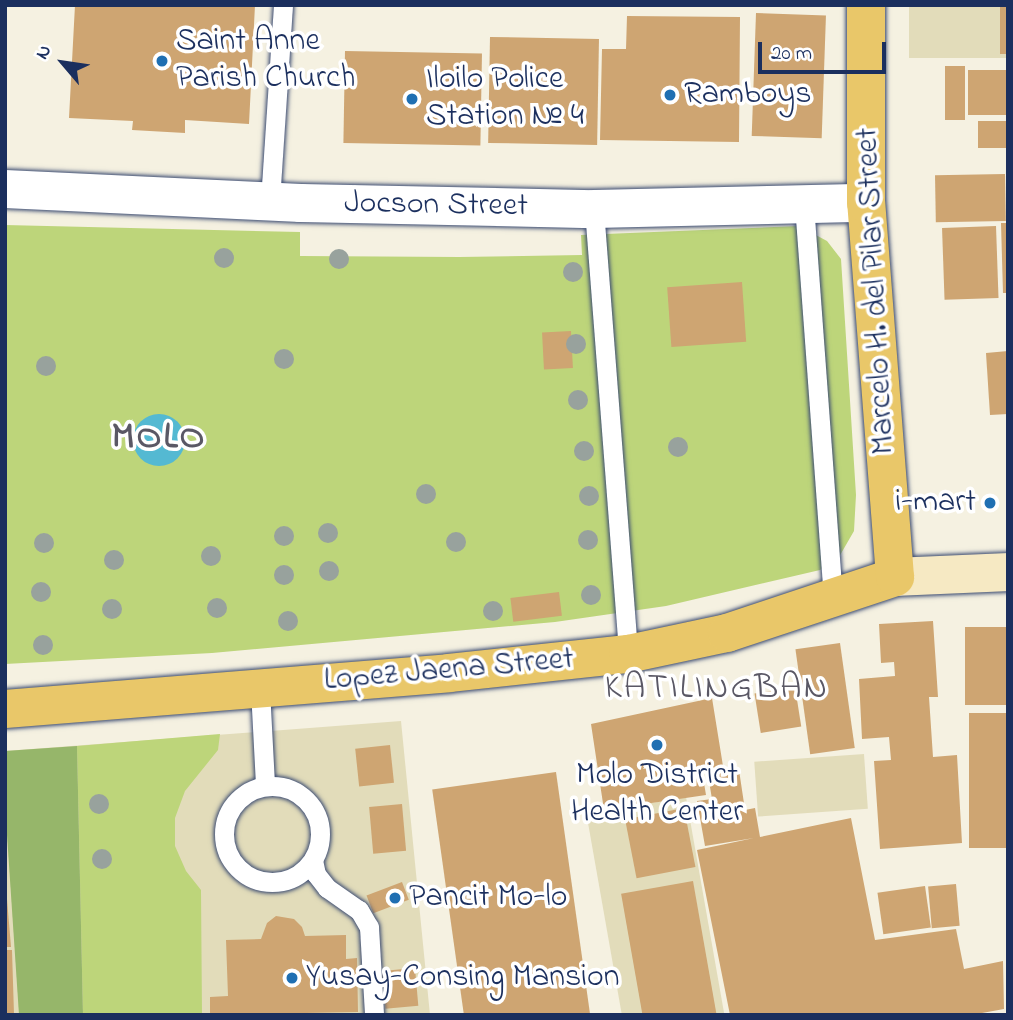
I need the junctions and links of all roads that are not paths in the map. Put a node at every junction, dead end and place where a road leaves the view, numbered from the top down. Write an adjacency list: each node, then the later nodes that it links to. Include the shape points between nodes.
1 (283, 5): 4 (lane)
2 (866, 5): 5 (main road, Marcelo H. del Pilar Street)
3 (5, 189): 4 (street, Jocson Street)
4 (270, 201): 7 (street, Jocson Street)
5 (866, 203): 6 (street, Jocson Street); 9 (main road, Marcelo H. del Pilar Street)
6 (804, 204): 7 (street, Jocson Street); 10 (lane)
7 (594, 209): 11 (lane)
8 (1008, 572): 9 (main road, Lopez Jaena Street)
9 (895, 577): 10 (main road, Lopez Jaena Street)
10 (833, 600): 11 (main road, Lopez Jaena Street, via 727,633)
11 (628, 654): 12 (main road, Lopez Jaena Street)
12 (260, 689): 13 (main road, Lopez Jaena Street); 14 (lane)
13 (5, 709)
14 (265, 786): 15 (lane, via 295,792 312,808 320,830); 15 (lane, via 236,801 228,815 225,846 232,862 242,873 273,883 295,876)
15 (313, 860): 16 (lane, via 316,874 327,888 359,910 369,927)
16 (374, 1015)

